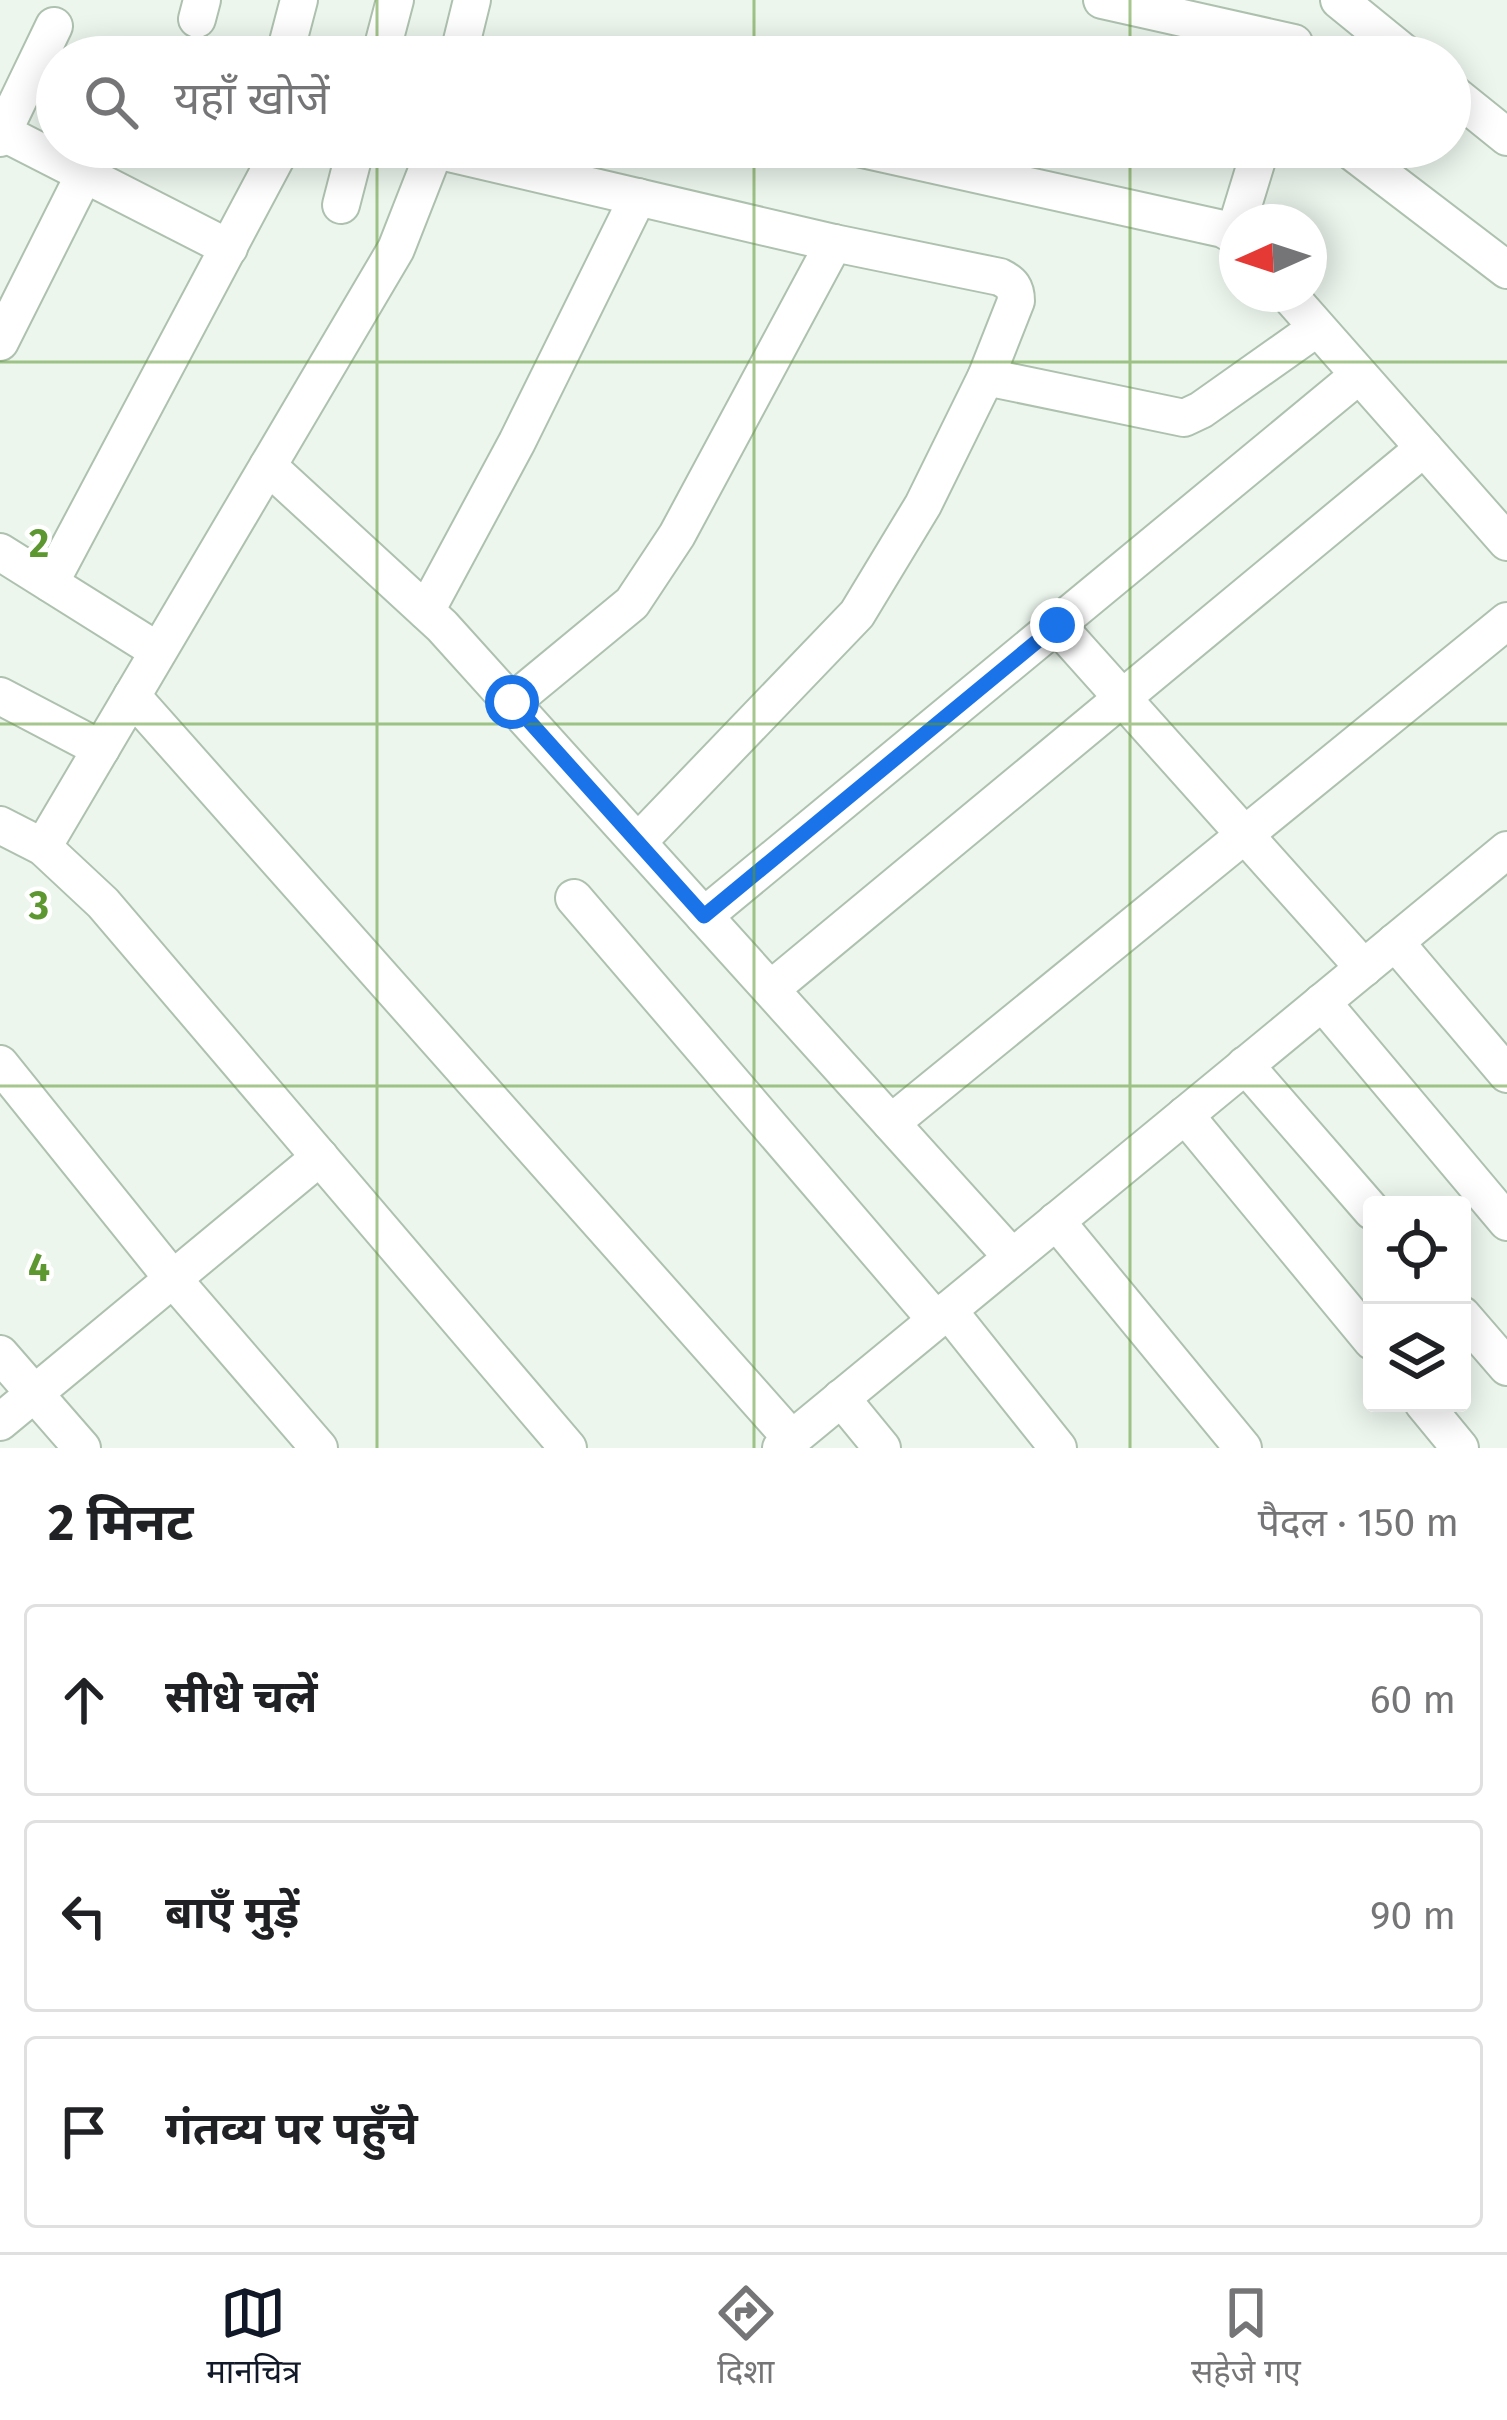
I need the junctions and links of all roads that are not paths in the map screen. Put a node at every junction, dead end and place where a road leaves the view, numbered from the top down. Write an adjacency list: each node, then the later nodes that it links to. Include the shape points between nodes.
1 (299, 0): 9 (street)
2 (395, 0): 10 (street)
3 (472, 0): 11 (street)
4 (1102, 0): 12 (street)
5 (1326, 0): 13 (street)
6 (1339, 0): 14 (street)
7 (54, 26): 8 (street)
8 (49, 36)
9 (290, 36)
10 (386, 36)
11 (463, 36)
12 (1239, 36)
13 (1302, 36)
14 (1383, 36)
15 (36, 63): 17 (street)
16 (1471, 108): 18 (street)
17 (1, 134): 19 (street)
18 (1507, 137)
19 (36, 144)
20 (88, 168): 38 (street)
21 (103, 168): 34 (street)
22 (271, 168): 34 (street)
23 (351, 168): 31 (street)
24 (429, 168): 42 (street, via 397,249)
25 (516, 168): 29 (street)
26 (948, 168): 32 (street)
27 (1255, 168): 30 (street)
28 (1373, 168): 35 (street)
29 (638, 197): 33 (street); 46 (street)
30 (1244, 204)
31 (341, 205)
32 (1219, 228)
33 (834, 243): 40 (street, via 1013,286 1016,301); 53 (street, via 677,536 632,603)
34 (229, 248): 45 (street)
35 (1507, 270)
36 (1303, 312): 37 (street)
37 (1317, 328): 39 (street); 40 (street, via 1184,418)
38 (0, 342)
39 (1359, 375): 41 (street); 48 (street)
40 (986, 377): 57 (street, via 857,614)
41 (1424, 448): 43 (street); 52 (street)
42 (268, 466): 46 (street); 49 (street)
43 (1507, 542)
44 (0, 552): 45 (street)
45 (50, 583): 49 (street)
46 (426, 611): 53 (street)
47 (1507, 621): 56 (street)
48 (1057, 625): 52 (street); 61 (street)
49 (158, 651): 51 (street)
50 (0, 696): 54 (street)
51 (132, 696): 54 (street); 86 (street)
52 (1123, 698): 56 (street); 64 (street)
53 (512, 702): 57 (street)
54 (100, 749): 58 (street)
55 (0, 825): 58 (street)
56 (1244, 834): 63 (street); 70 (street)
57 (638, 842): 61 (street)
58 (43, 847): 71 (street, via 103,904)
59 (1507, 850): 62 (street)
60 (574, 898): 77 (street)
61 (704, 916): 64 (street)
62 (1395, 942): 63 (street); 68 (street)
63 (1364, 968): 65 (street)
64 (771, 989): 70 (street)
65 (1322, 1002): 67 (street); 74 (street)
66 (0, 1064): 76 (street)
67 (1245, 1065): 69 (street); 72 (street)
68 (1507, 1074)
69 (1185, 1114): 73 (street); 79 (street)
70 (891, 1123): 75 (street)
71 (320, 1157): 76 (street); 89 (street)
72 (1363, 1201)
73 (1056, 1221): 75 (street); 92 (street)
74 (1507, 1222)
75 (1012, 1257): 77 (street)
76 (173, 1279): 82 (street); 88 (street)
77 (942, 1315): 83 (street); 91 (street)
78 (1471, 1326): 81 (street)
79 (1363, 1330)
80 (0, 1354): 82 (street)
81 (1507, 1367)
82 (34, 1394): 85 (street); 87 (street)
83 (841, 1398): 86 (street); 90 (street)
84 (1430, 1412): 93 (street)
85 (0, 1422)
86 (786, 1444)
87 (82, 1448)
88 (320, 1448)
89 (568, 1448)
90 (882, 1448)
91 (1058, 1448)
92 (1243, 1448)
93 (1460, 1448)

